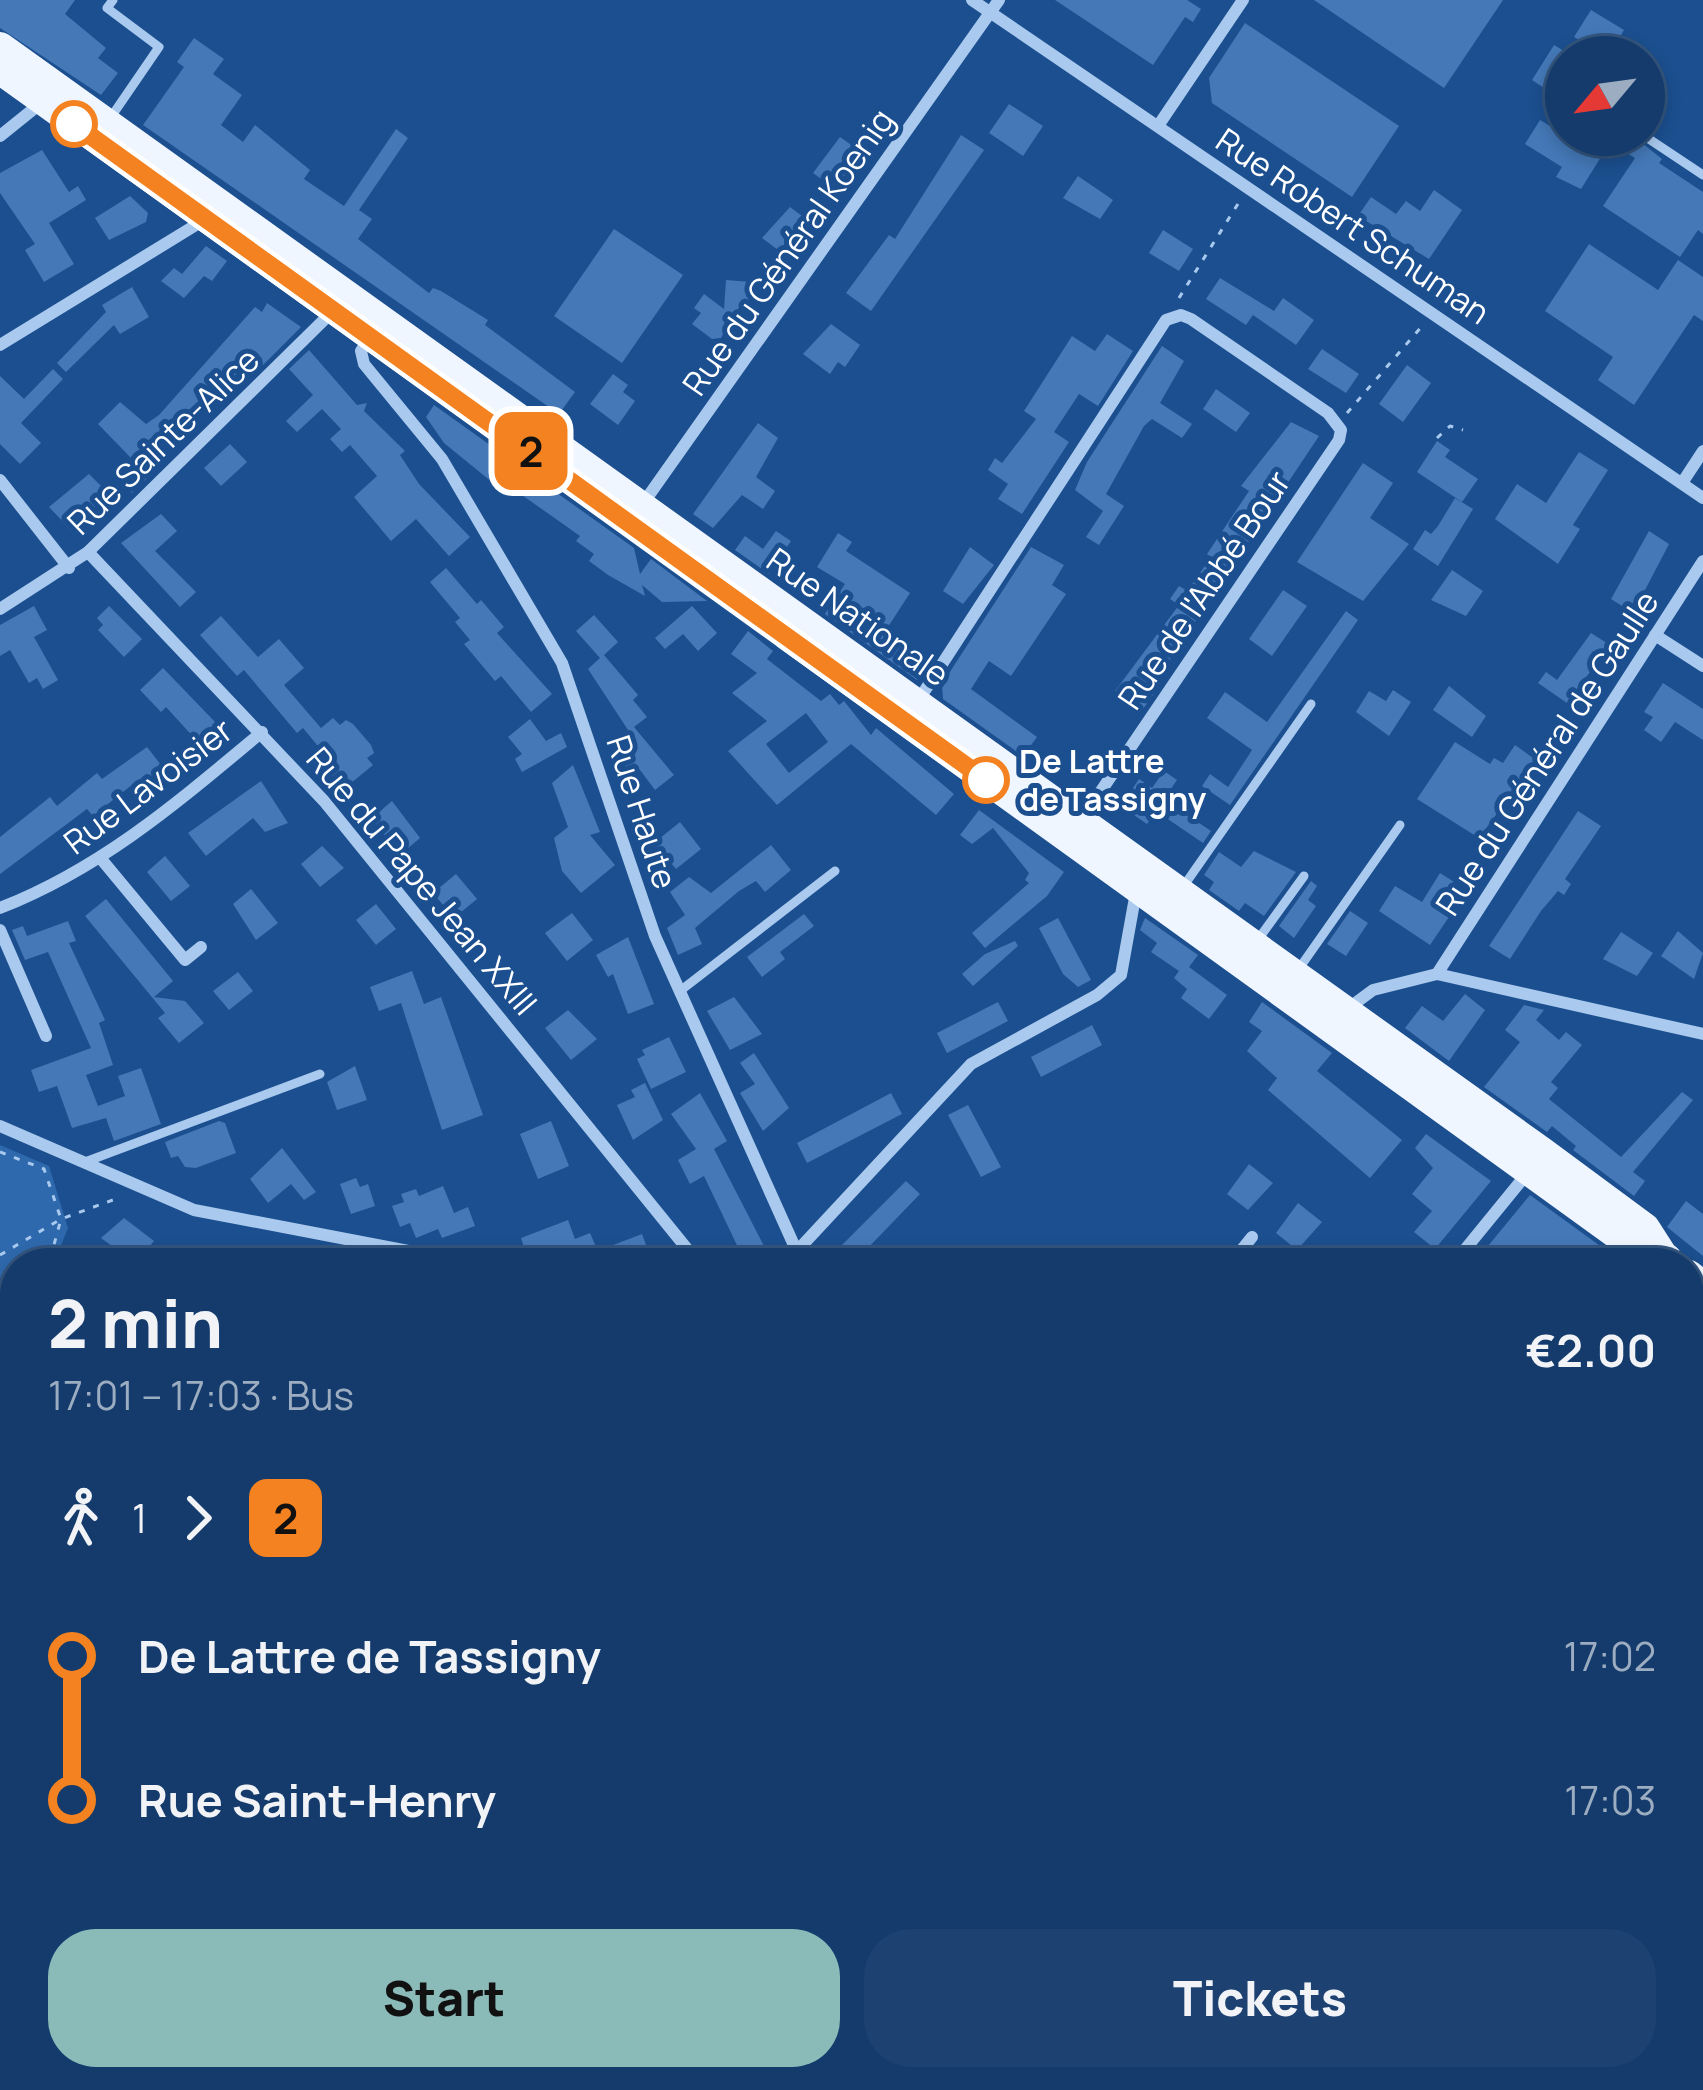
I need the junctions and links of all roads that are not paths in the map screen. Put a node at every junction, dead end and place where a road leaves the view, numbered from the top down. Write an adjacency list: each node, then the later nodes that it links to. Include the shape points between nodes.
1 (113, 0): 10 (lane, via 107,8 159,47)
2 (972, 0): 5 (street, Rue Robert Schuman)
3 (999, 0): 5 (street, Rue du Général Koenig)
4 (1243, 0): 9 (street)
5 (991, 13): 9 (street, Rue Robert Schuman); 24 (street, Rue du Général Koenig)
6 (0, 47): 8 (main road, Rue Nationale)
7 (0, 69): 8 (main road, Rue Nationale)
8 (48, 91): 10 (main road, Rue Nationale); 11 (street)
9 (1158, 126): 22 (street, Rue Robert Schuman)
10 (102, 130): 14 (main road, Rue Nationale)
11 (0, 136)
12 (1665, 150): 13 (lane)
13 (1703, 175)
14 (215, 211): 15 (main road, Rue Nationale); 17 (street)
15 (342, 303): 16 (main road, Rue Nationale); 25 (street, Rue Sainte-Alice)
16 (376, 328): 18 (main road, Rue Nationale); 19 (street, Rue Haute, via 361,351 364,364)
17 (0, 345)
18 (423, 360): 19 (street); 24 (main road, Rue Nationale)
19 (394, 398): 47 (street, Rue Haute, via 502,554 562,663)
20 (1703, 452): 22 (street)
21 (0, 480): 27 (street)
22 (1682, 484): 23 (street, Rue Robert Schuman)
23 (1703, 498)
24 (636, 513): 32 (main road, Rue Nationale)
25 (88, 552): 27 (street, Rue Sainte-Alice); 33 (street, Rue du Pape Jean XXIII)
26 (1703, 561): 29 (street, Rue du Général de Gaulle)
27 (69, 568): 28 (street, Rue Sainte-Alice)
28 (0, 609)
29 (1655, 635): 30 (street); 45 (street, Rue du Général de Gaulle)
30 (1703, 666)
31 (1311, 704): 40 (lane)
32 (910, 712): 35 (main road, Rue Nationale); 35 (street, Rue de l'Abbé Bour, via 1172,316 1191,319 1340,427)
33 (262, 732): 36 (street, Rue Lavoisier); 57 (street, Rue du Pape Jean XXIII)
34 (1400, 825): 46 (lane)
35 (1074, 830): 39 (main road, Rue Nationale)
36 (102, 860): 41 (street, Rue Lavoisier); 43 (street, via 185,960)
37 (835, 871): 47 (lane)
38 (1304, 876): 44 (lane)
39 (1142, 879): 40 (main road, Rue Nationale); 59 (street, via 1121,975 971,1064)
40 (1173, 902): 44 (main road, Rue Nationale)
41 (0, 908)
42 (0, 930): 50 (street)
43 (201, 946)
44 (1247, 955): 46 (main road, Rue Nationale)
45 (1437, 974): 48 (street, via 1372,989); 49 (street)
46 (1288, 984): 48 (main road, Rue Nationale)
47 (680, 991): 58 (street, Rue Haute)
48 (1336, 1020): 53 (main road, Rue Nationale)
49 (1703, 1034)
50 (46, 1036)
51 (320, 1074): 54 (lane)
52 (0, 1126): 54 (street)
53 (1536, 1161): 61 (street); 62 (main road, Rue Nationale)
54 (85, 1162): 56 (street, via 194,1210)
55 (1252, 1238): 60 (street)
56 (384, 1248)
57 (686, 1248)
58 (795, 1248)
59 (807, 1248)
60 (1244, 1248)
61 (1466, 1248)
62 (1640, 1248)

